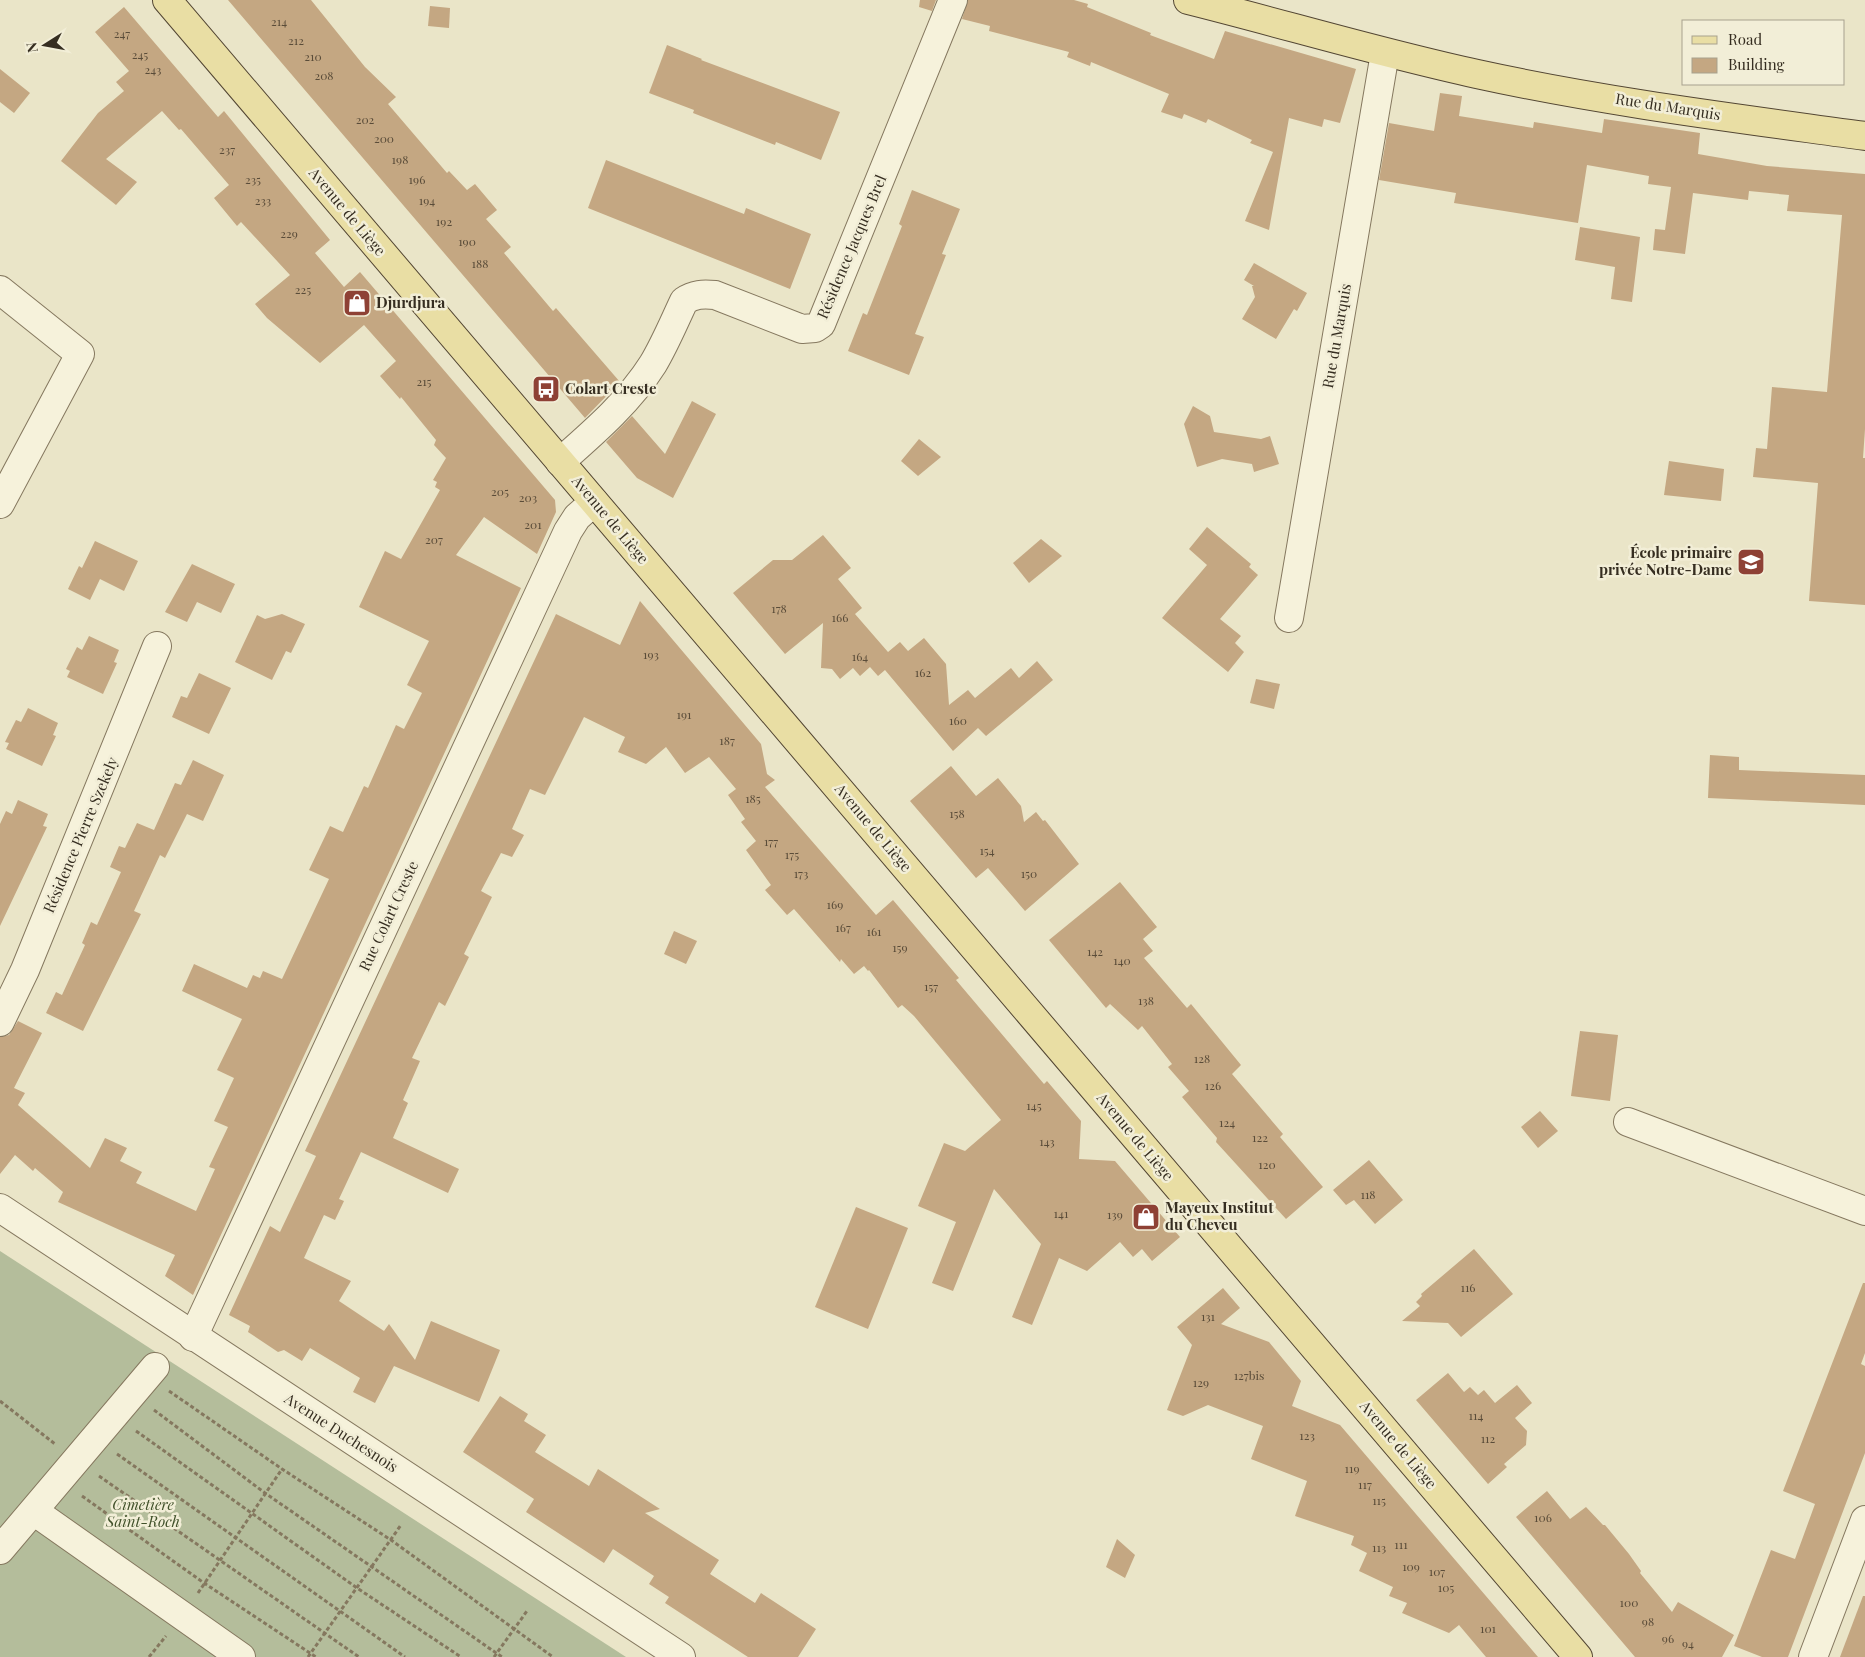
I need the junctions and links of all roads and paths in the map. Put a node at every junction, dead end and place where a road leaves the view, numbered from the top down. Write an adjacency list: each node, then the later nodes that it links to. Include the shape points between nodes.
1 (167, 0): 7 (main road, Avenue de Liège)
2 (952, 0): 7 (street, Résidence Jacques Brel, via 821,324 802,329 715,295 690,297 684,301 663,346 636,388 600,427)
3 (1188, 0): 4 (main road, Rue du Marquis)
4 (1385, 53): 5 (main road, Rue du Marquis, via 1535,86); 10 (street, Rue du Marquis)
5 (1865, 136)
6 (0, 290): 9 (street, via 80,354)
7 (560, 462): 8 (main road, Avenue de Liège)
8 (594, 502): 16 (street, Rue Colart Creste, via 577,517 568,531); 51 (main road, Avenue de Liège)
9 (0, 504)
10 (1289, 618)
11 (157, 646): 12 (street, Résidence Pierre Szekely, via 47,916)
12 (0, 1022)
13 (1628, 1122): 15 (street)
14 (0, 1208): 16 (street, Avenue Duchesnois)
15 (1865, 1211)
16 (193, 1337): 50 (street, Avenue Duchesnois)
17 (146, 1379): 19 (street); 21 (path); 23 (path)
18 (0, 1401): 22 (path)
19 (115, 1416): 20 (street); 25 (path)
20 (96, 1438): 22 (street); 28 (path)
21 (282, 1469): 23 (path); 29 (path)
22 (69, 1471): 24 (street); 31 (path); 33 (path)
23 (265, 1493): 25 (path); 32 (path)
24 (35, 1512): 30 (street); 37 (street)
25 (251, 1514): 28 (path); 34 (path)
26 (1865, 1520): 52 (street)
27 (401, 1525): 29 (path)
28 (234, 1538): 31 (path); 35 (path)
29 (390, 1540): 32 (path); 38 (path)
30 (0, 1550)
31 (220, 1559): 33 (path); 39 (path)
32 (371, 1568): 34 (path); 41 (path)
33 (204, 1583): 37 (path); 40 (path)
34 (357, 1588): 35 (path); 47 (path)
35 (341, 1610): 39 (path); 46 (path)
36 (527, 1610): 38 (path)
37 (182, 1615): 42 (path); 43 (street)
38 (513, 1630): 41 (path); 49 (path)
39 (324, 1633): 40 (path); 45 (path)
40 (309, 1655): 44 (path)
41 (495, 1655): 48 (path)
42 (149, 1657)
43 (240, 1657)
44 (316, 1657)
45 (359, 1657)
46 (405, 1657)
47 (460, 1657)
48 (502, 1657)
49 (552, 1657)
50 (681, 1657)
51 (1578, 1657)
52 (1813, 1657)

